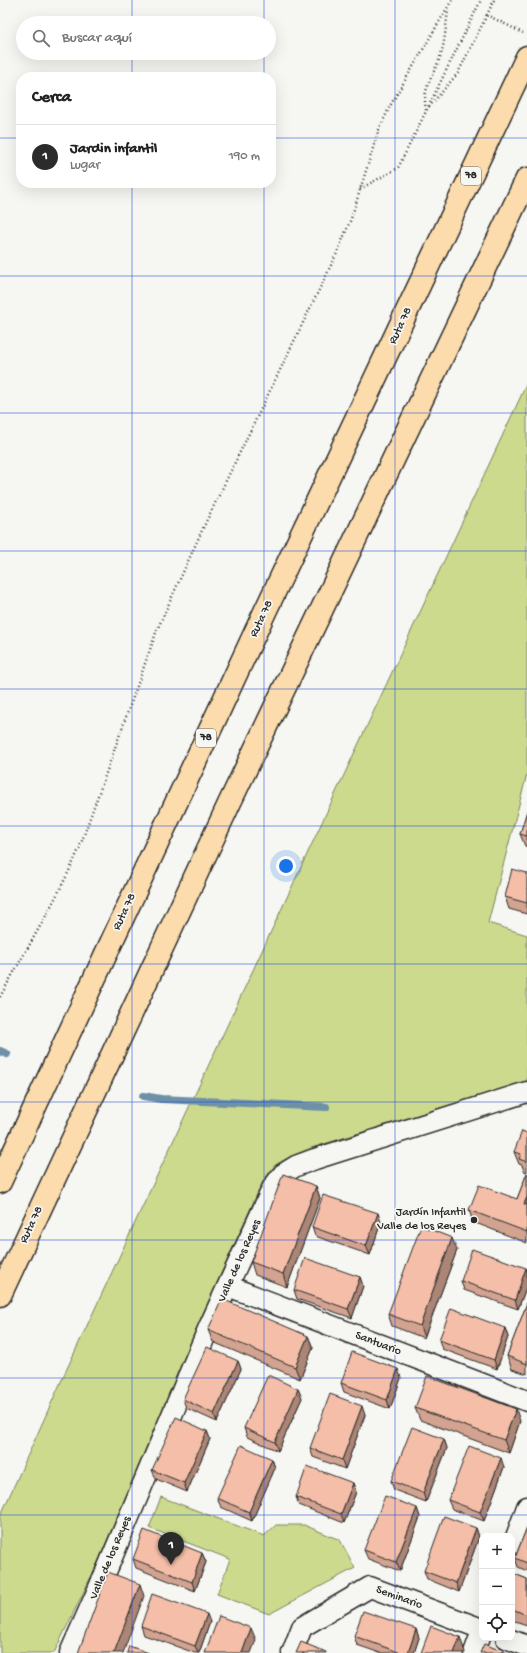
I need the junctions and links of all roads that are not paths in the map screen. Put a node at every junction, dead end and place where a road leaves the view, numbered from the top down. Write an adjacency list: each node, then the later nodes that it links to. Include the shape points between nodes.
1 (527, 57): 4 (highway, Ruta 78 / 78)
2 (527, 179): 6 (highway, Ruta 78, via 240,781)
3 (527, 1092): 5 (street, Valle de los Reyes, via 315,1159 283,1174 273,1187)
4 (0, 1182)
5 (228, 1286): 7 (street, Santuario); 14 (street, Valle de los Reyes)
6 (0, 1295)
7 (527, 1401)
8 (527, 1507): 9 (street)
9 (515, 1540)
10 (479, 1629): 15 (street, Seminario, via 370,1587 302,1627)
11 (479, 1639): 16 (street)
12 (514, 1641): 13 (street)
13 (527, 1646)
14 (70, 1653)
15 (292, 1653)
16 (474, 1653)

